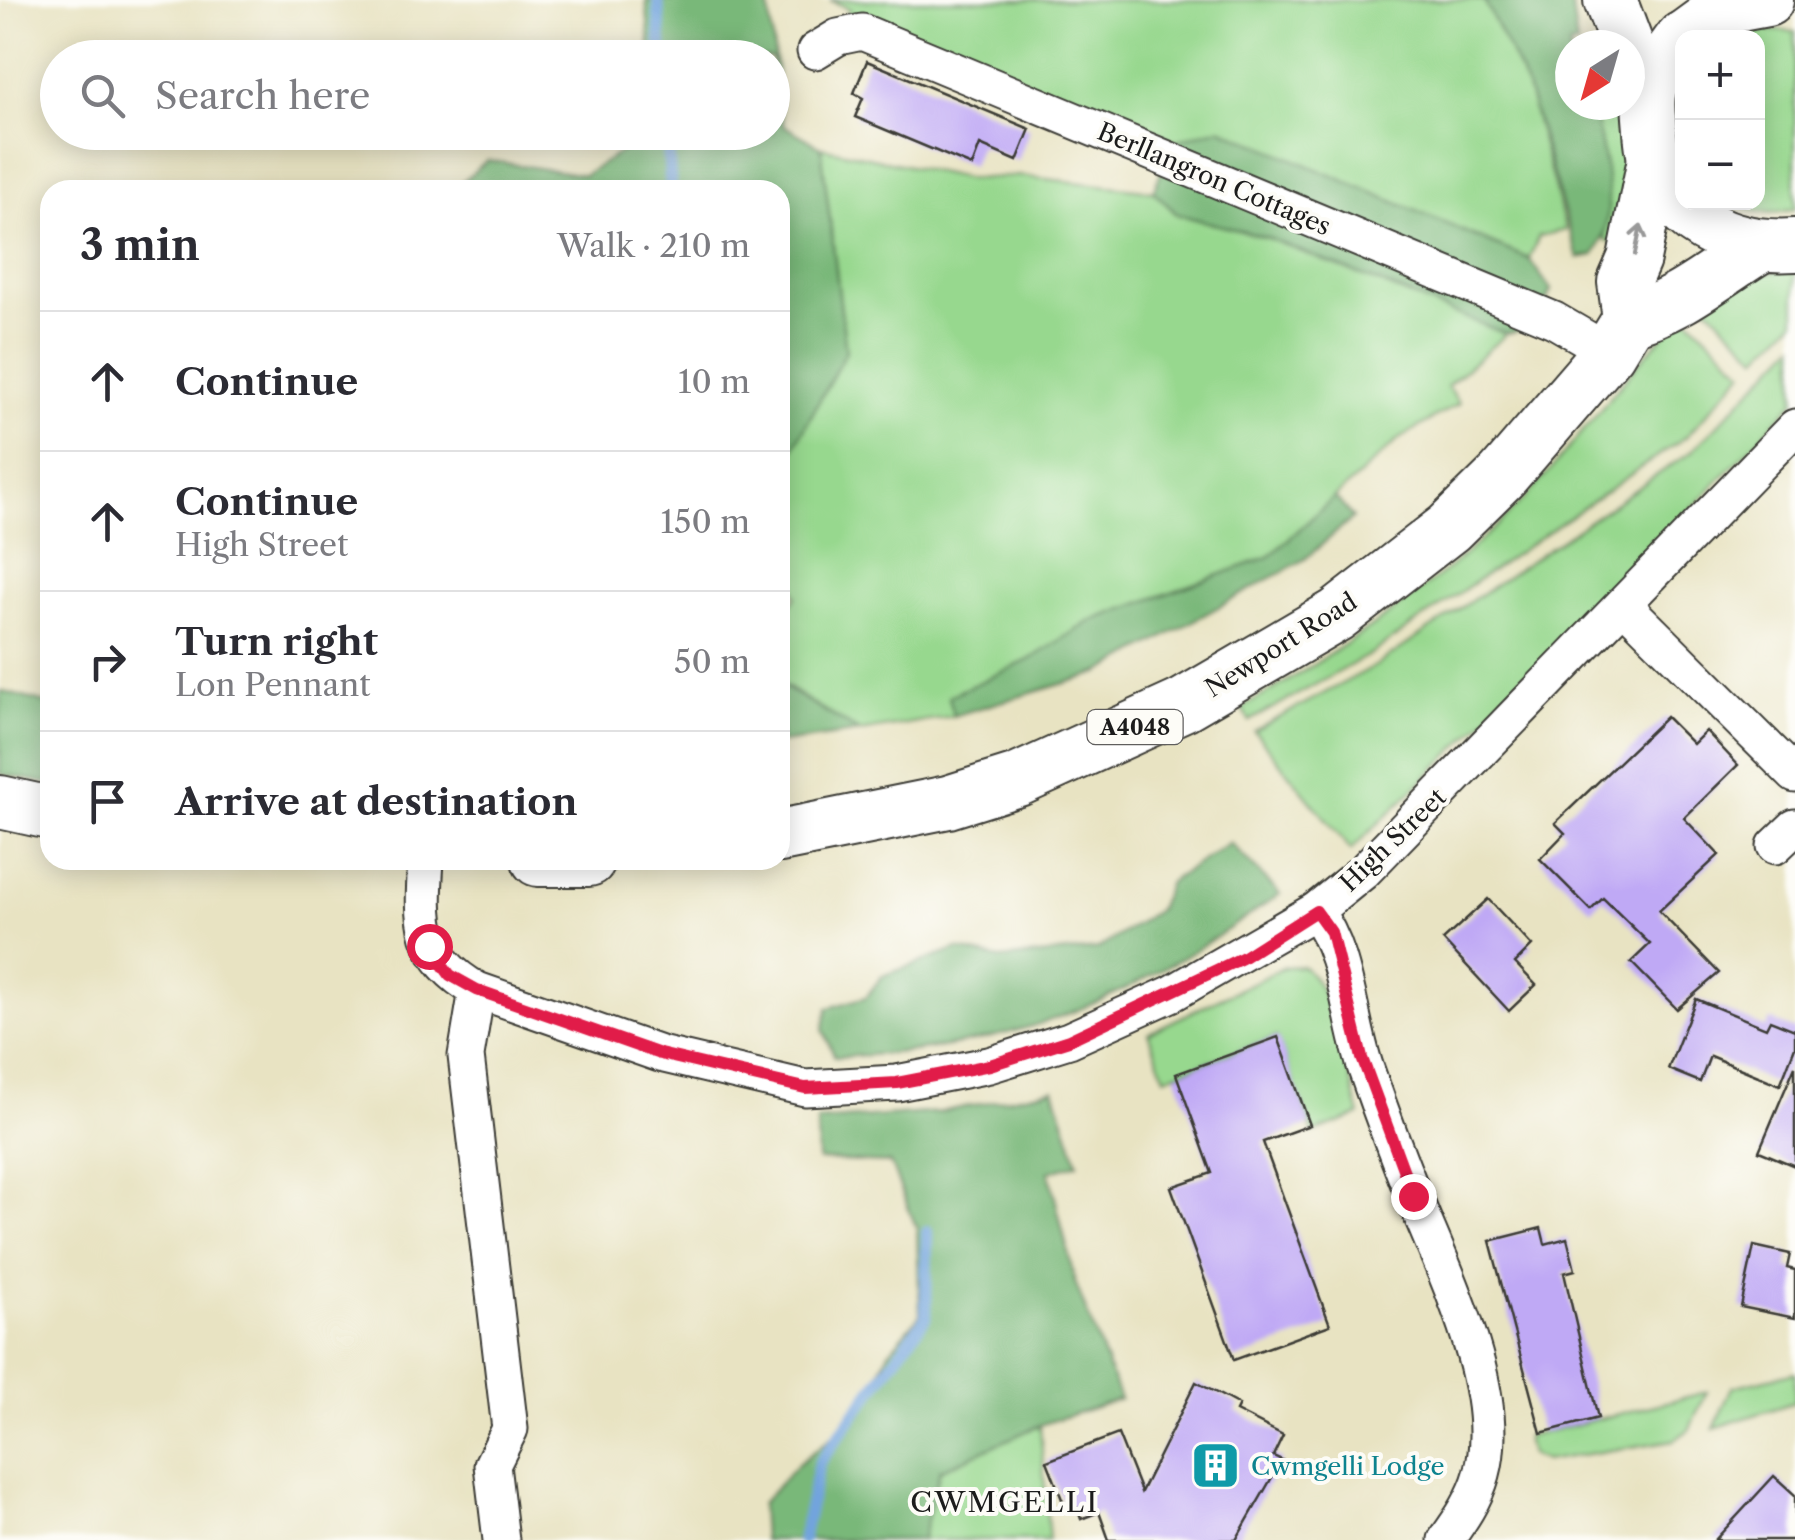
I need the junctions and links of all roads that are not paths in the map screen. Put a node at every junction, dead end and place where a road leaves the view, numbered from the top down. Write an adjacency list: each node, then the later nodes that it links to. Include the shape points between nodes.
1 (1610, 0): 5 (main road)
2 (1765, 0): 6 (main road, via 1724,8)
3 (1779, 0): 4 (main road)
4 (1795, 3)
5 (1622, 30)
6 (1694, 30)
7 (1675, 50): 10 (main road, via 1650,88)
8 (815, 51): 12 (street, Berllangron Cottages, via 862,32 1554,320)
9 (1645, 111): 10 (main road)
10 (1651, 134): 11 (main road, via 1669,192 1698,224 1718,235); 12 (main road, one-way to 10)
11 (1777, 246): 12 (main road, Newport Road / A4048, via 1693,287)
12 (1619, 336): 18 (main road, Newport Road / A4048, via 1449,528 1338,615 1184,705 1018,780 948,802)
13 (1795, 427): 14 (street, High Street)
14 (1624, 605): 15 (street); 20 (street, High Street, via 1407,832)
15 (1795, 774)
16 (0, 802): 17 (main road)
17 (40, 811)
18 (790, 834)
19 (426, 870): 21 (street, High Street, via 429,946 450,975)
20 (1316, 911): 21 (street, High Street, via 1242,958 1069,1040 990,1065 897,1083 805,1088 660,1054); 23 (street, via 1331,932 1362,1058 1472,1349 1484,1412 1483,1471 1470,1506)
21 (477, 990): 22 (street, via 466,1056 510,1429 492,1465)
22 (502, 1540)
23 (1446, 1540)

